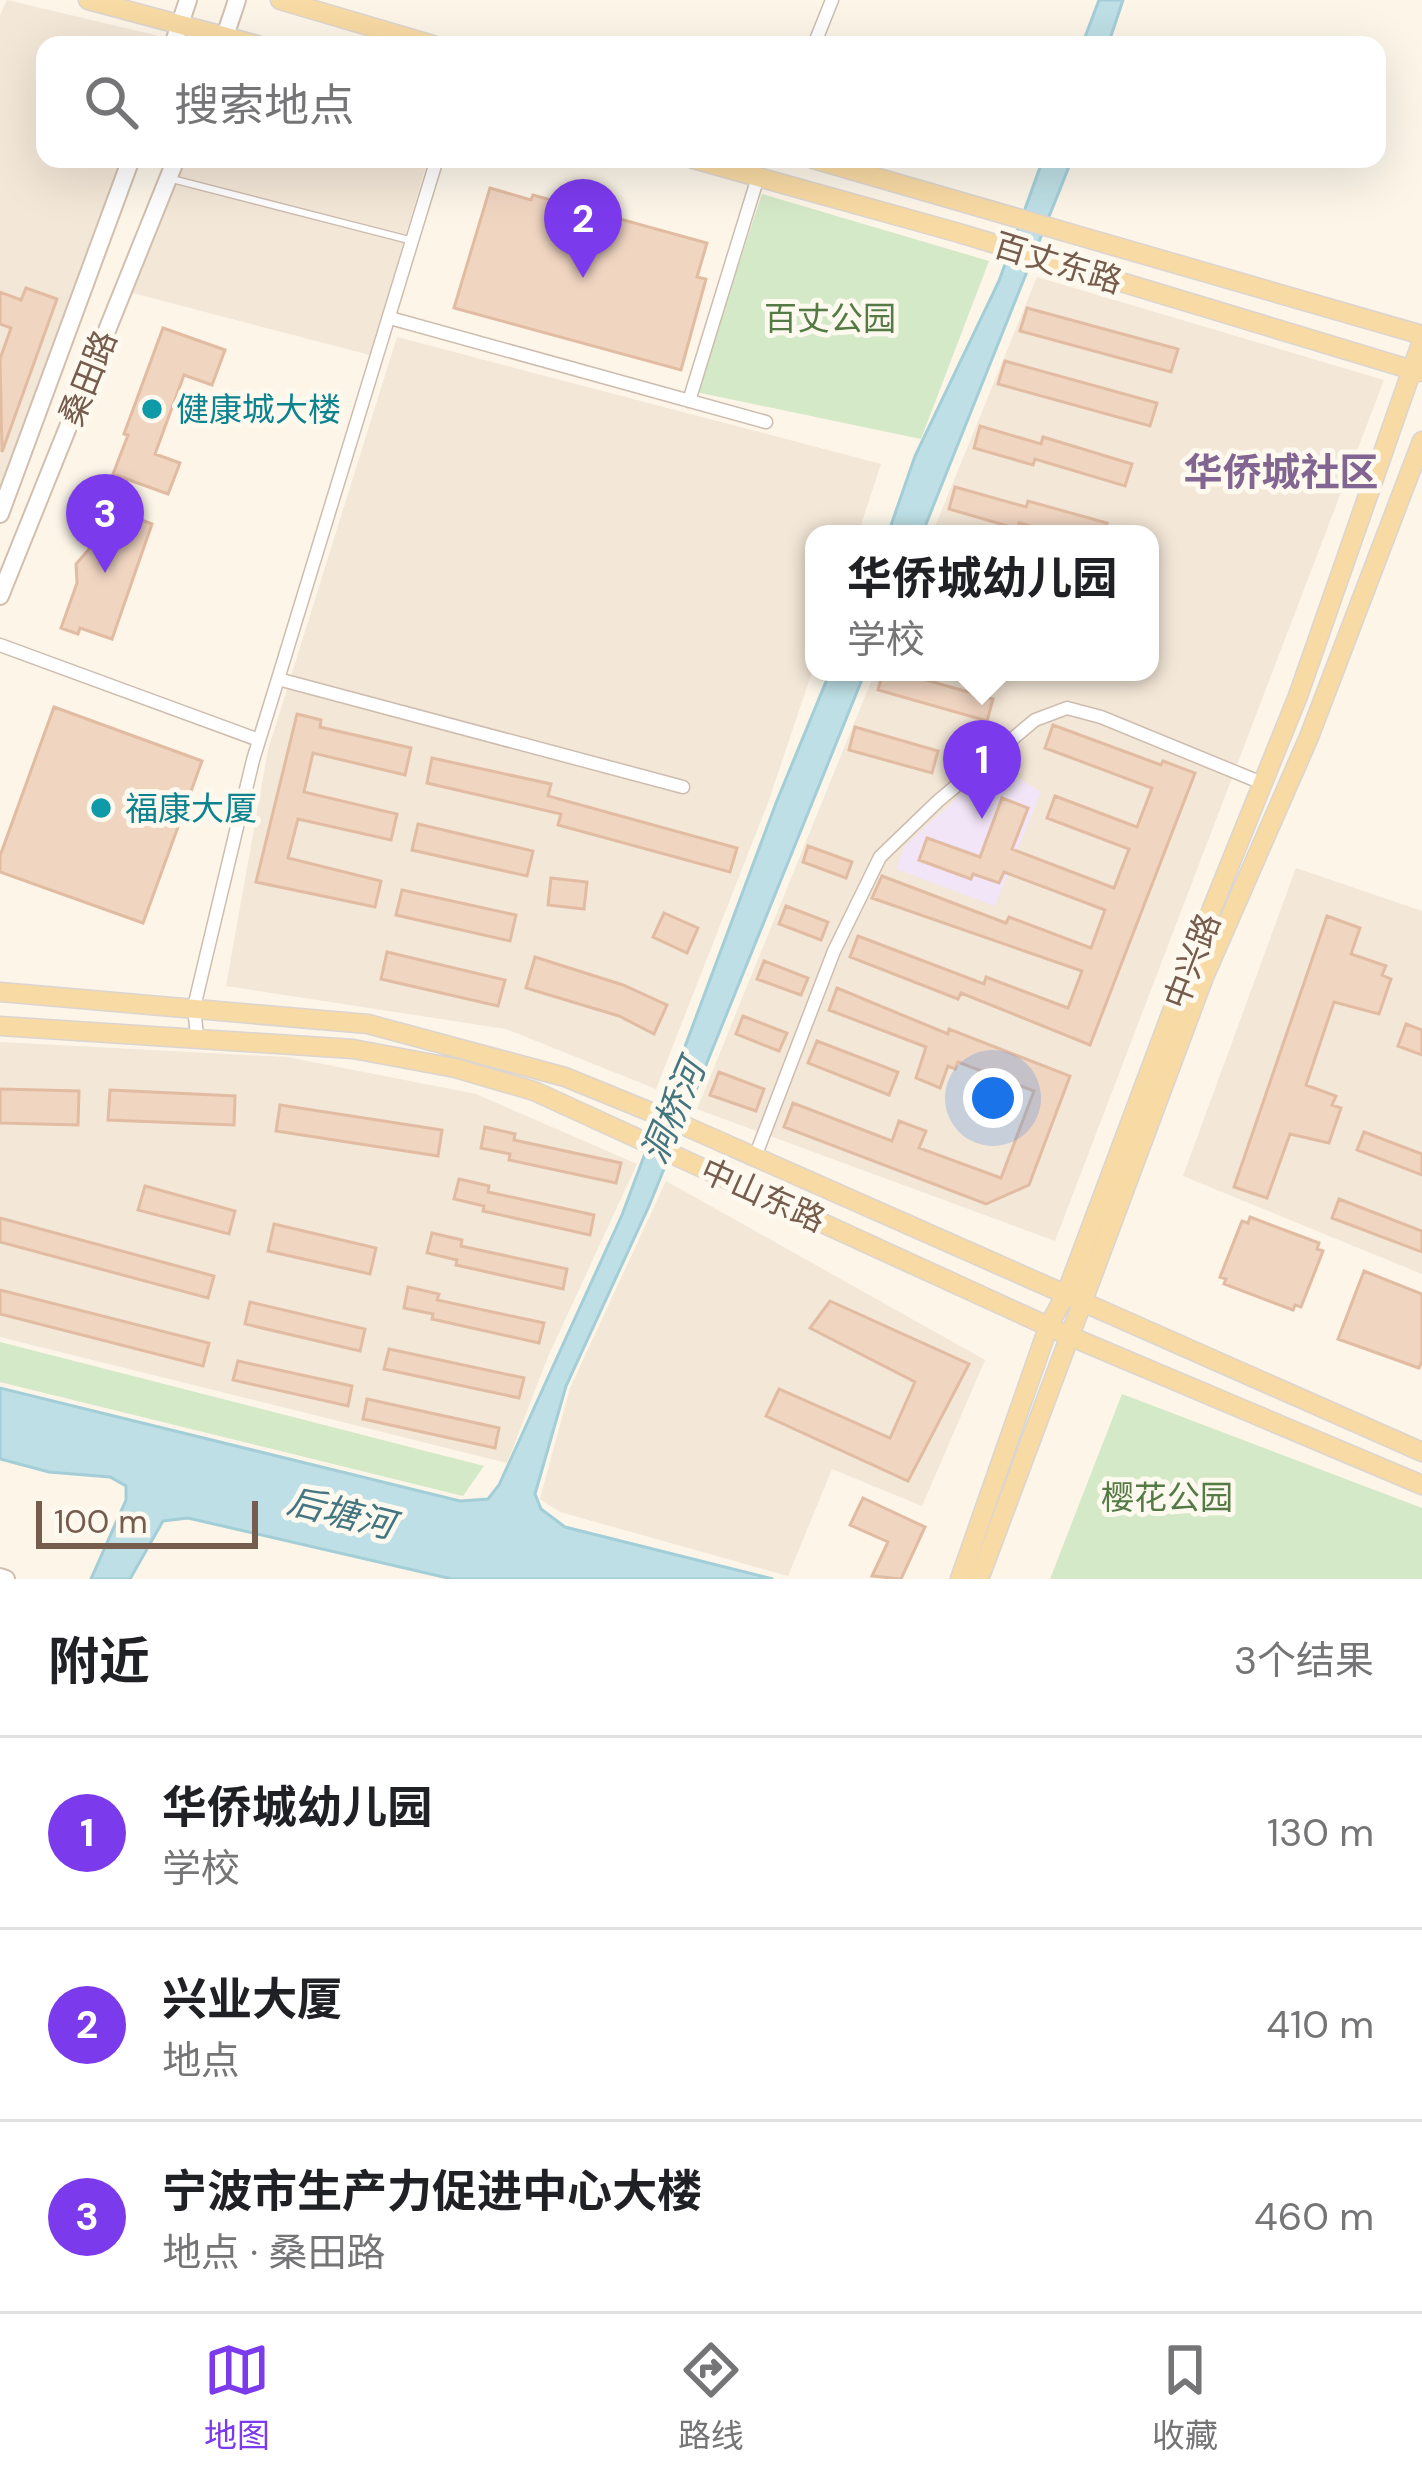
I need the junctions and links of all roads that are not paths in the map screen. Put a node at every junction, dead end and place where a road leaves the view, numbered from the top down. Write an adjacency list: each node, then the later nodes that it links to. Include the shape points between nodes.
1 (88, 0): 6 (main road)
2 (188, 0): 6 (main road)
3 (237, 0): 7 (main road)
4 (280, 0): 8 (main road)
5 (832, 0): 9 (street)
6 (176, 36)
7 (226, 36)
8 (402, 36)
9 (818, 36)
10 (128, 168): 24 (main road, 桑田路)
11 (173, 168): 16 (main road, 桑田路)
12 (434, 168): 17 (street)
13 (726, 168): 15 (main road, 百丈东路)
14 (843, 168): 19 (main road, 百丈东路)
15 (758, 177): 20 (main road, 百丈东路); 21 (street)
16 (169, 178): 17 (lane); 25 (main road, 桑田路)
17 (413, 241): 18 (street)
18 (390, 318): 21 (street); 27 (street)
19 (1422, 338): 20 (main road, 中兴路)
20 (1417, 371): 29 (main road, 中兴路)
21 (689, 401): 22 (street)
22 (766, 422)
23 (1422, 441): 36 (main road, 中兴路, via 1309,737)
24 (0, 514)
25 (0, 596)
26 (0, 645): 28 (street)
27 (278, 679): 28 (street); 30 (street)
28 (259, 740): 32 (street)
29 (1262, 783): 35 (street, via 1101,717 1067,708 1034,720 880,857); 36 (main road, 中兴路)
30 (683, 787)
31 (0, 992): 32 (main road, 中山东路)
32 (194, 1007): 34 (street); 35 (main road, 中山东路, via 368,1024 521,1064)
33 (0, 1026): 34 (main road, 中山东路)
34 (197, 1036): 37 (main road, 中山东路, via 353,1049 534,1091)
35 (755, 1156): 36 (main road, 中山东路)
36 (1073, 1298): 37 (main road, 中兴路); 38 (main road, 中兴路); 39 (main road, 中山东路)
37 (1049, 1324): 38 (main road, 中山东路); 41 (main road, 中兴路)
38 (1067, 1335): 40 (main road, 中山东路); 42 (main road, 中兴路)
39 (1421, 1452)
40 (1418, 1483)
41 (960, 1579)
42 (979, 1579)

